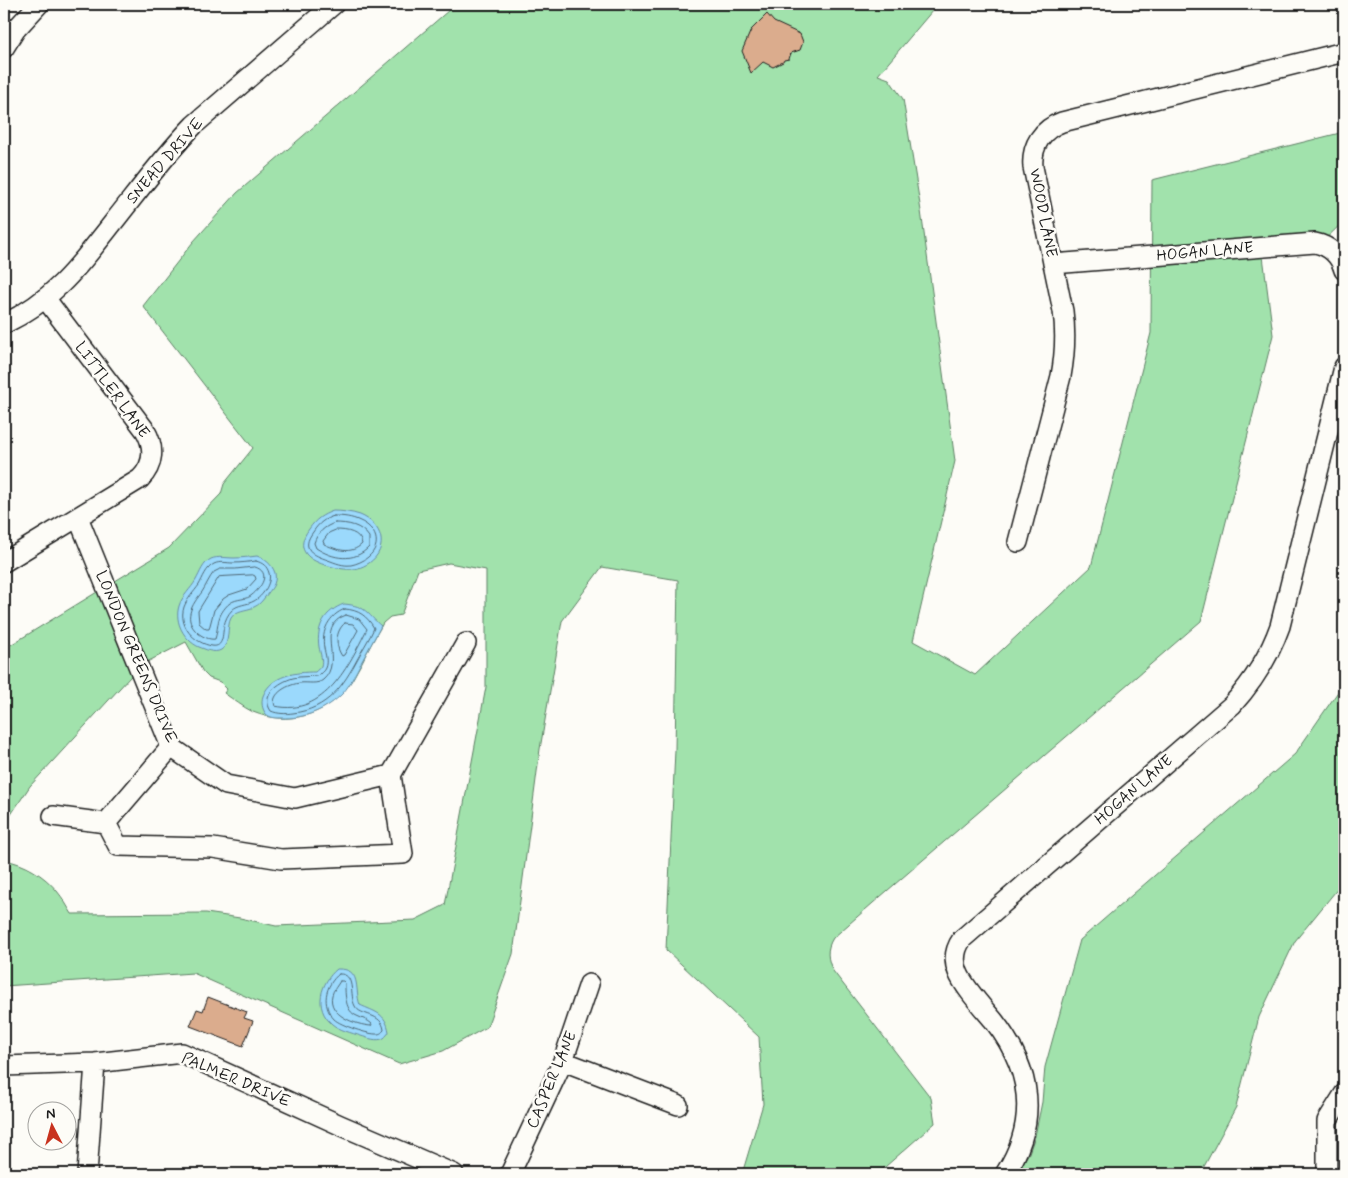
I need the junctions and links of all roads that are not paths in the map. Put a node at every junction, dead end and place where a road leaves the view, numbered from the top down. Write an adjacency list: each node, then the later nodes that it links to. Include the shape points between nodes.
1 (40, 4): 3 (street, via 20,24)
2 (334, 4): 7 (street, SNEAD DRIVE, via 194,125 160,163 84,261)
3 (4, 48)
4 (1344, 52): 5 (street, WOOD LANE, via 1062,122 1049,128 1038,141 1032,160)
5 (1053, 264): 6 (street, HOGAN LANE, via 1315,243 1333,252); 12 (street, WOOD LANE, via 1064,324 1064,363)
6 (1344, 270)
7 (45, 298): 8 (street, SNEAD DRIVE); 11 (street, LITTLER LANE, via 143,428 152,448 149,466 140,479)
8 (4, 324)
9 (1344, 367): 10 (street, HOGAN LANE)
10 (1338, 419): 28 (street, HOGAN LANE, via 1280,626 1252,682 1232,705 962,939 958,947 955,961 959,975 1008,1040 1025,1083 1023,1134)
11 (78, 517): 13 (street, LITTLER LANE); 15 (street, LONDON GREENS DRIVE)
12 (1018, 542)
13 (4, 562)
14 (466, 642): 16 (street)
15 (171, 747): 16 (street, LONDON GREENS DRIVE, via 226,785 295,798); 18 (street)
16 (391, 774): 18 (street, via 403,854 281,860 213,848 118,846)
17 (53, 816): 18 (street)
18 (106, 823)
19 (589, 984): 20 (street, CASPER LANE)
20 (563, 1061): 24 (street); 27 (street, CASPER LANE)
21 (95, 1063): 22 (street, PALMER DRIVE); 25 (street); 26 (street, PALMER DRIVE, via 182,1053)
22 (4, 1066)
23 (1344, 1094): 29 (street, via 1327,1121)
24 (678, 1105)
25 (86, 1174)
26 (454, 1174)
27 (510, 1174)
28 (1005, 1174)
29 (1327, 1174)

